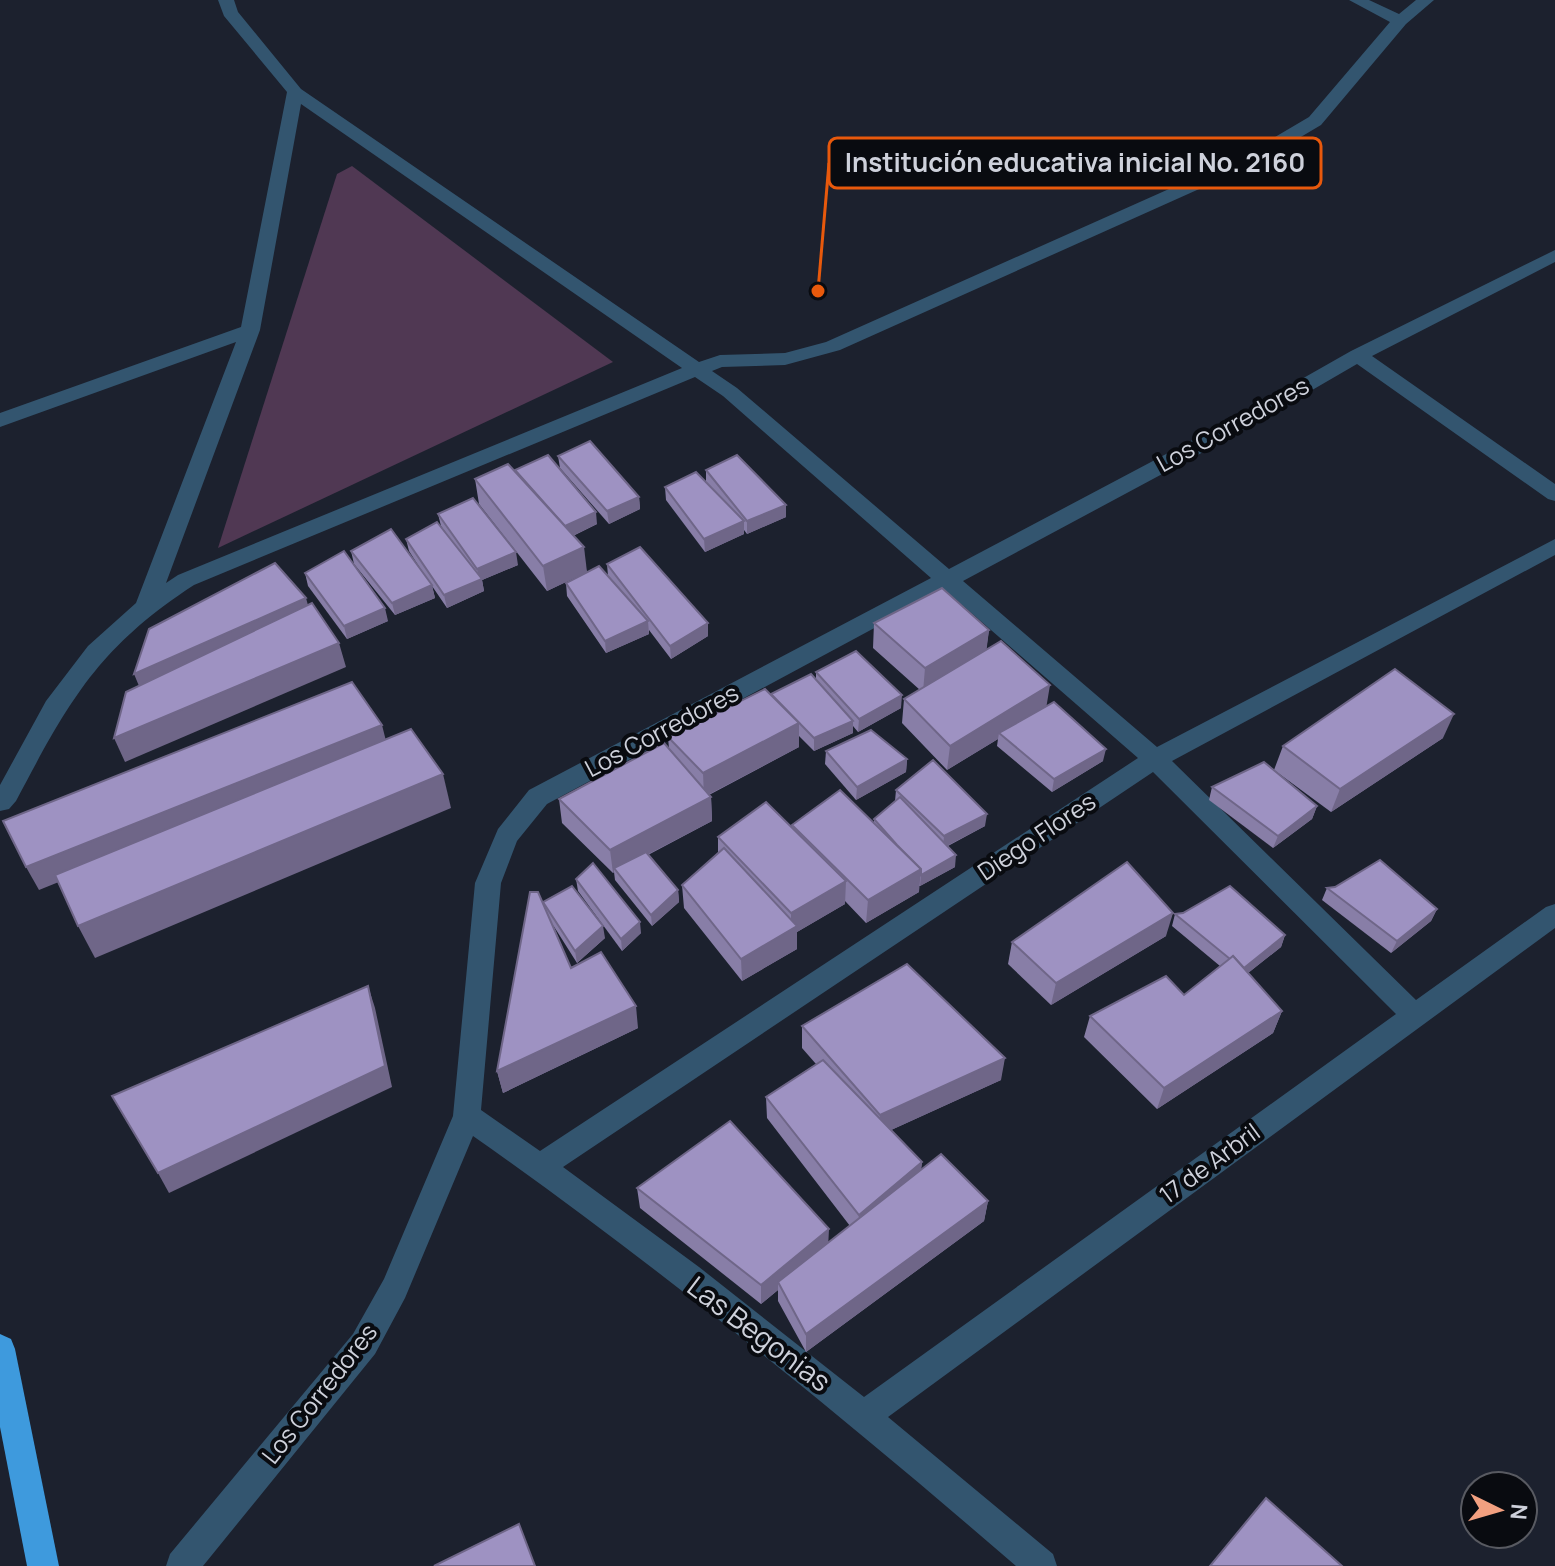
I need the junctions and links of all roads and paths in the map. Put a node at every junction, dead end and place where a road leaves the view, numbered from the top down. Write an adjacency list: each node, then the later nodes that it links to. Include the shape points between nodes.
1 (226, 0): 5 (street, via 230,13)
2 (1357, 0): 4 (street)
3 (1426, 0): 4 (street)
4 (1400, 21): 9 (street, via 1315,121 1249,160 833,346 785,359 720,361)
5 (295, 92): 7 (street); 9 (street)
6 (1555, 255): 8 (street, Los Corredores)
7 (250, 330): 10 (street); 14 (street)
8 (1358, 355): 11 (street); 13 (street, Los Corredores)
9 (695, 370): 13 (street, via 730,392); 14 (street, via 186,580)
10 (0, 420)
11 (1555, 494)
12 (1555, 546): 15 (street, Diego Flores)
13 (945, 580): 15 (street); 19 (street, Los Corredores, via 538,797 507,836 488,883)
14 (147, 603): 16 (street, via 120,626 55,705)
15 (1155, 759): 18 (street); 20 (street, Diego Flores)
16 (0, 802)
17 (1555, 914): 18 (street, 17 de Arbril)
18 (1414, 1015): 22 (street, 17 de Arbril)
19 (467, 1116): 20 (street, Las Begonias); 24 (street, Los Corredores, via 395,1288 364,1344)
20 (541, 1166): 22 (street, Las Begonias)
21 (0, 1349): 23 (highway)
22 (865, 1415): 25 (street, Las Begonias)
23 (43, 1566)
24 (182, 1566)
25 (1041, 1566)

